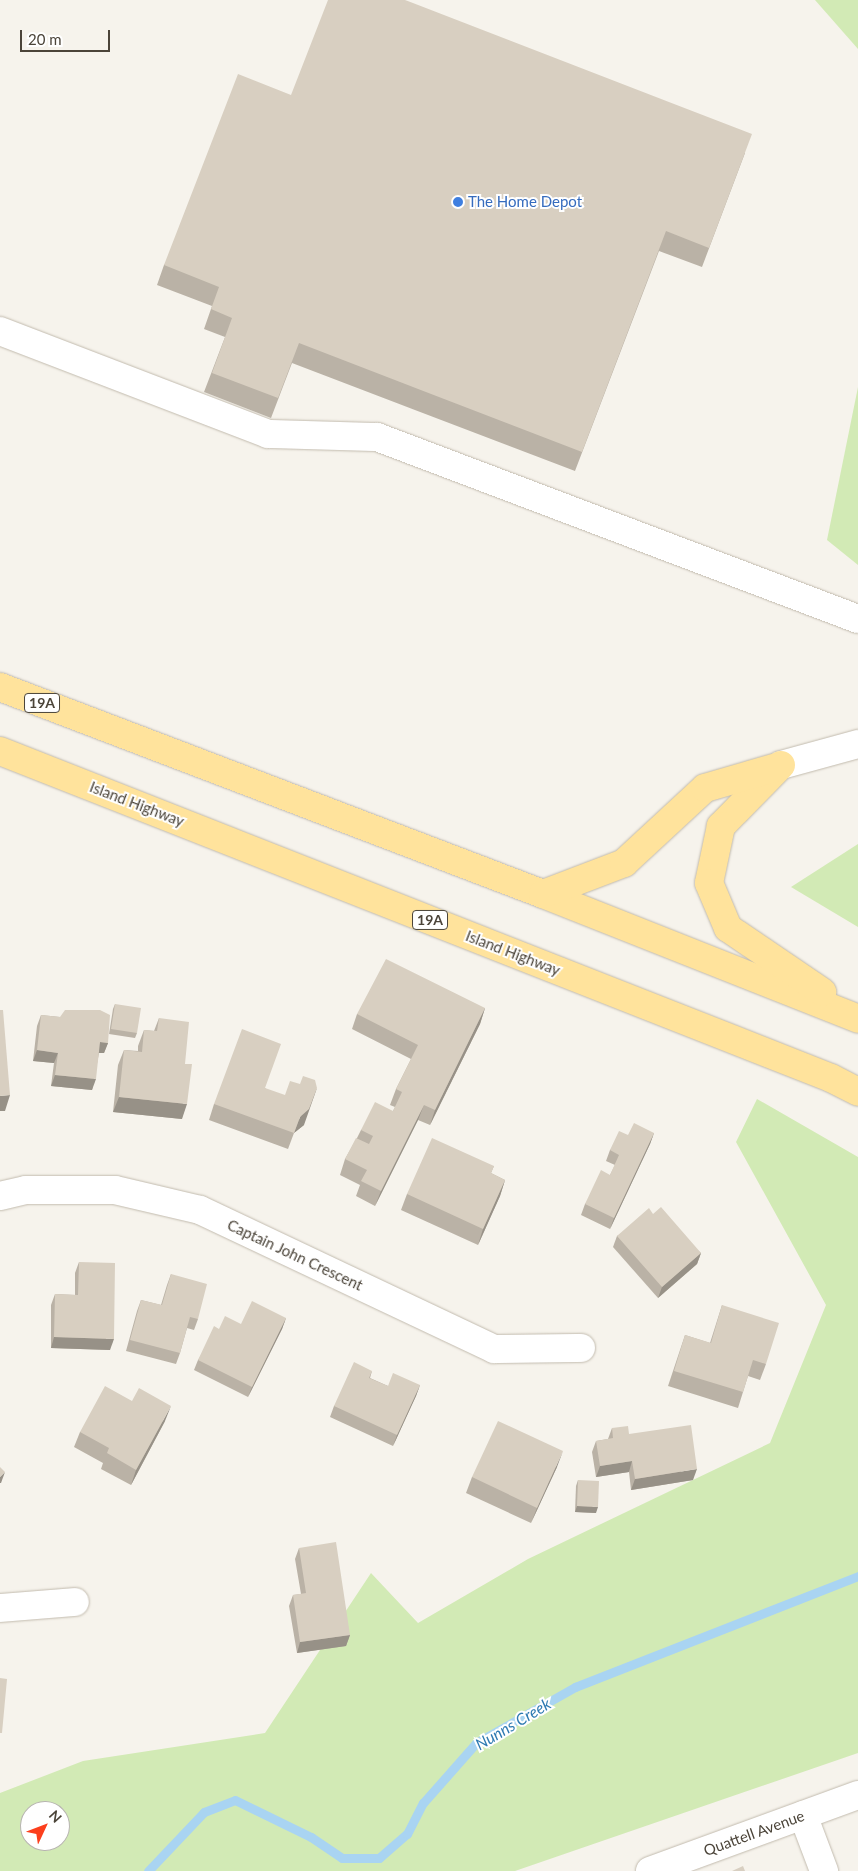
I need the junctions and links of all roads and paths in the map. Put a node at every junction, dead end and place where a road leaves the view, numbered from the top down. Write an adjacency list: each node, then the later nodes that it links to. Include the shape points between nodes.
1 (0, 331): 2 (street, via 268,434 378,437)
2 (858, 619)
3 (0, 675): 5 (main road)
4 (0, 687): 5 (main road, 19A)
5 (85, 719): 9 (main road, 19A)
6 (858, 744): 8 (street)
7 (0, 750): 11 (main road, Island Highway / 19A, via 831,1078)
8 (782, 765): 9 (main road, via 704,788 624,863); 10 (main road, via 721,826 709,883 728,928)
9 (543, 894): 10 (main road, 19A)
10 (858, 1018)
11 (858, 1092)
12 (0, 1196): 13 (street, Captain John Crescent, via 26,1190 115,1190 200,1210 494,1349)
13 (581, 1348)
14 (75, 1602): 15 (street)
15 (0, 1608)
16 (858, 1795): 17 (street, Quattell Avenue)
17 (803, 1815): 18 (street, Quattell Avenue); 19 (street)
18 (650, 1871)
19 (824, 1871)

